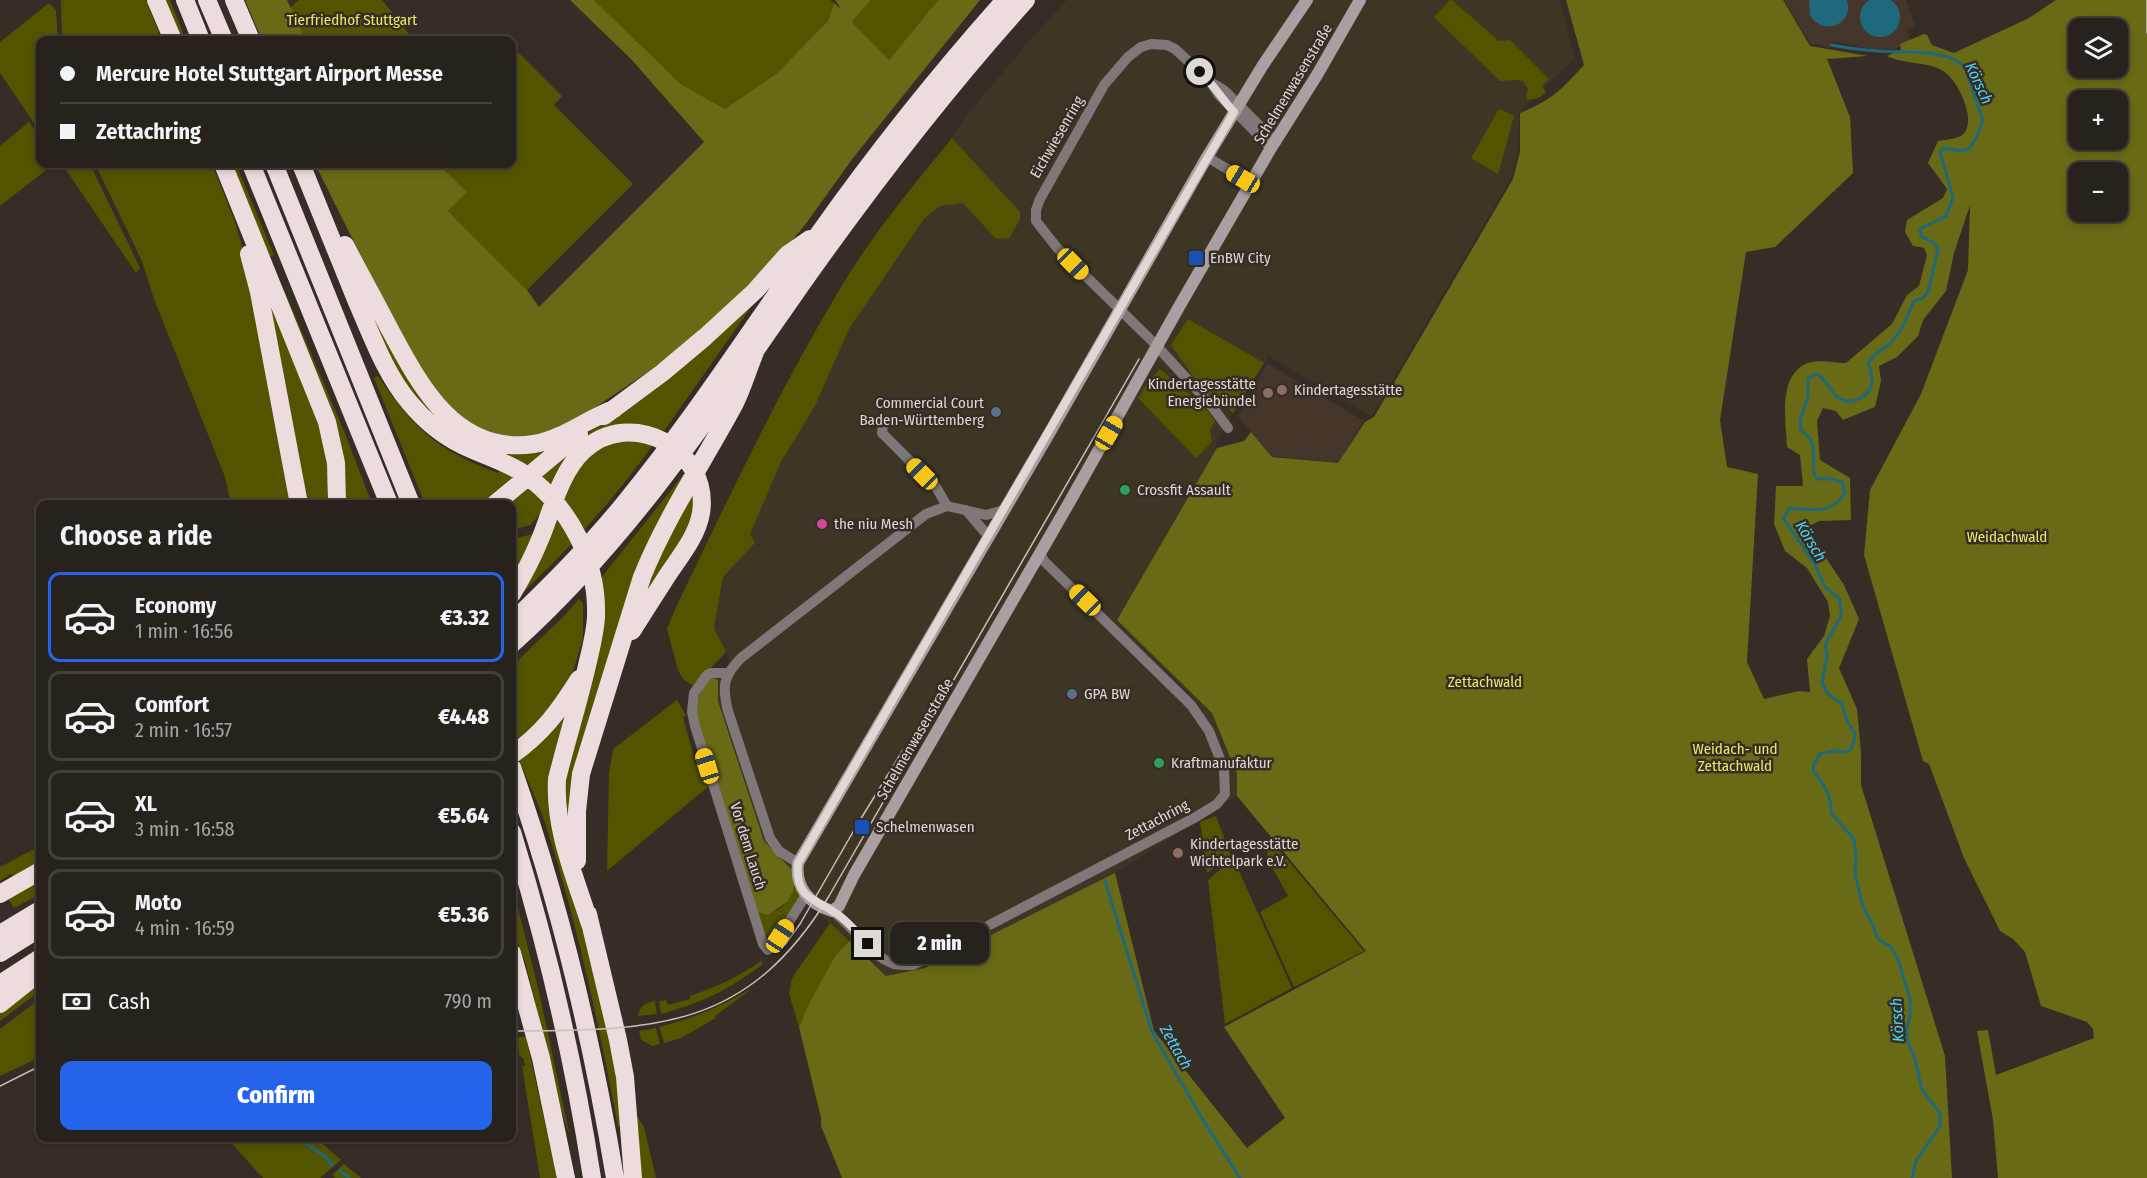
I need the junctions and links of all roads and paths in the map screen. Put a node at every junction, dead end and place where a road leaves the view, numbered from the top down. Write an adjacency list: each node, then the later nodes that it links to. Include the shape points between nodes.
1 (156, 0): 9 (highway)
2 (185, 0): 10 (highway)
3 (207, 0): 11 (highway)
4 (234, 0): 12 (highway)
5 (1005, 0): 23 (highway, via 908,116)
6 (1026, 0): 27 (highway, via 893,161)
7 (1307, 0): 13 (street)
8 (1360, 0): 14 (street, Schelmenwasenstraße)
9 (171, 36)
10 (199, 36)
11 (222, 36)
12 (249, 36)
13 (1237, 108): 14 (street, Eichwiesenring); 15 (street); 25 (street, Eichwiesenring, via 1224,90 1167,45 1141,47 1104,85 1040,198 1036,221 1058,249)
14 (1274, 145): 20 (street, Schelmenwasenstraße)
15 (1207, 157): 20 (street); 25 (street)
16 (225, 168): 22 (highway)
17 (252, 168): 34 (highway)
18 (276, 168): 24 (highway)
19 (303, 168): 21 (highway)
20 (1251, 183): 26 (street, Schelmenwasenstraße)
21 (311, 189): 28 (highway); 29 (highway, via 418,382 450,420 490,440 519,445 558,437)
22 (245, 217): 32 (highway, via 245,237); 33 (highway, via 327,422 336,463)
23 (820, 232): 29 (highway, via 787,255 705,337); 43 (highway, via 626,501)
24 (318, 273): 28 (highway, via 342,302 368,349); 35 (highway)
25 (1121, 309): 26 (street); 39 (street)
26 (1157, 347): 31 (street); 41 (street, Schelmenwasenstraße)
27 (755, 352): 44 (highway, via 639,510 580,577); 45 (highway, via 737,400 653,550)
28 (386, 367): 46 (highway, via 410,402 435,428 537,483 573,526 588,561 596,600 593,642)
29 (614, 409): 36 (highway)
30 (883, 424): 37 (street, via 882,433 936,487)
31 (1227, 428)
32 (298, 500)
33 (337, 500)
34 (387, 500)
35 (409, 500)
36 (500, 500)
37 (947, 506): 38 (street); 47 (street, via 917,521 741,658)
38 (966, 510): 39 (street, via 986,515); 40 (street)
39 (1004, 510): 40 (street)
40 (989, 537): 51 (street)
41 (1040, 553): 55 (street, Schelmenwasenstraße, via 840,903); 55 (street, Zettachring, via 1191,705 1209,731 1224,769 1225,794 1196,817 913,965 886,960)
42 (516, 587): 45 (highway, via 567,473 581,452 614,434 635,432 671,445 693,470 701,511 694,534)
43 (516, 618)
44 (516, 640)
45 (618, 651): 57 (highway, via 587,753 578,800 577,861)
46 (586, 667): 48 (highway, via 548,724); 57 (highway, via 556,795 560,828)
47 (729, 673): 51 (street, Vor dem Lauch, via 724,683 728,711 770,838 779,851); 54 (street, Vor dem Lauch, via 711,673 704,678 694,693 692,712 768,950)
48 (516, 760)
49 (516, 778): 69 (highway, via 570,962)
50 (516, 847): 68 (highway, via 552,980)
51 (798, 863): 54 (street, via 798,879)
52 (36, 873): 53 (highway)
53 (2, 893)
54 (806, 895): 55 (street)
55 (832, 910)
56 (36, 911): 58 (highway)
57 (590, 924): 70 (highway, via 623,1068)
58 (16, 927): 59 (highway)
59 (0, 953)
60 (36, 967): 63 (highway)
61 (516, 967): 66 (highway)
62 (36, 968): 65 (highway)
63 (0, 984)
64 (516, 988): 66 (highway)
65 (0, 1004)
66 (531, 1019): 67 (highway)
67 (566, 1178)
68 (592, 1178)
69 (615, 1178)
70 (633, 1178)

